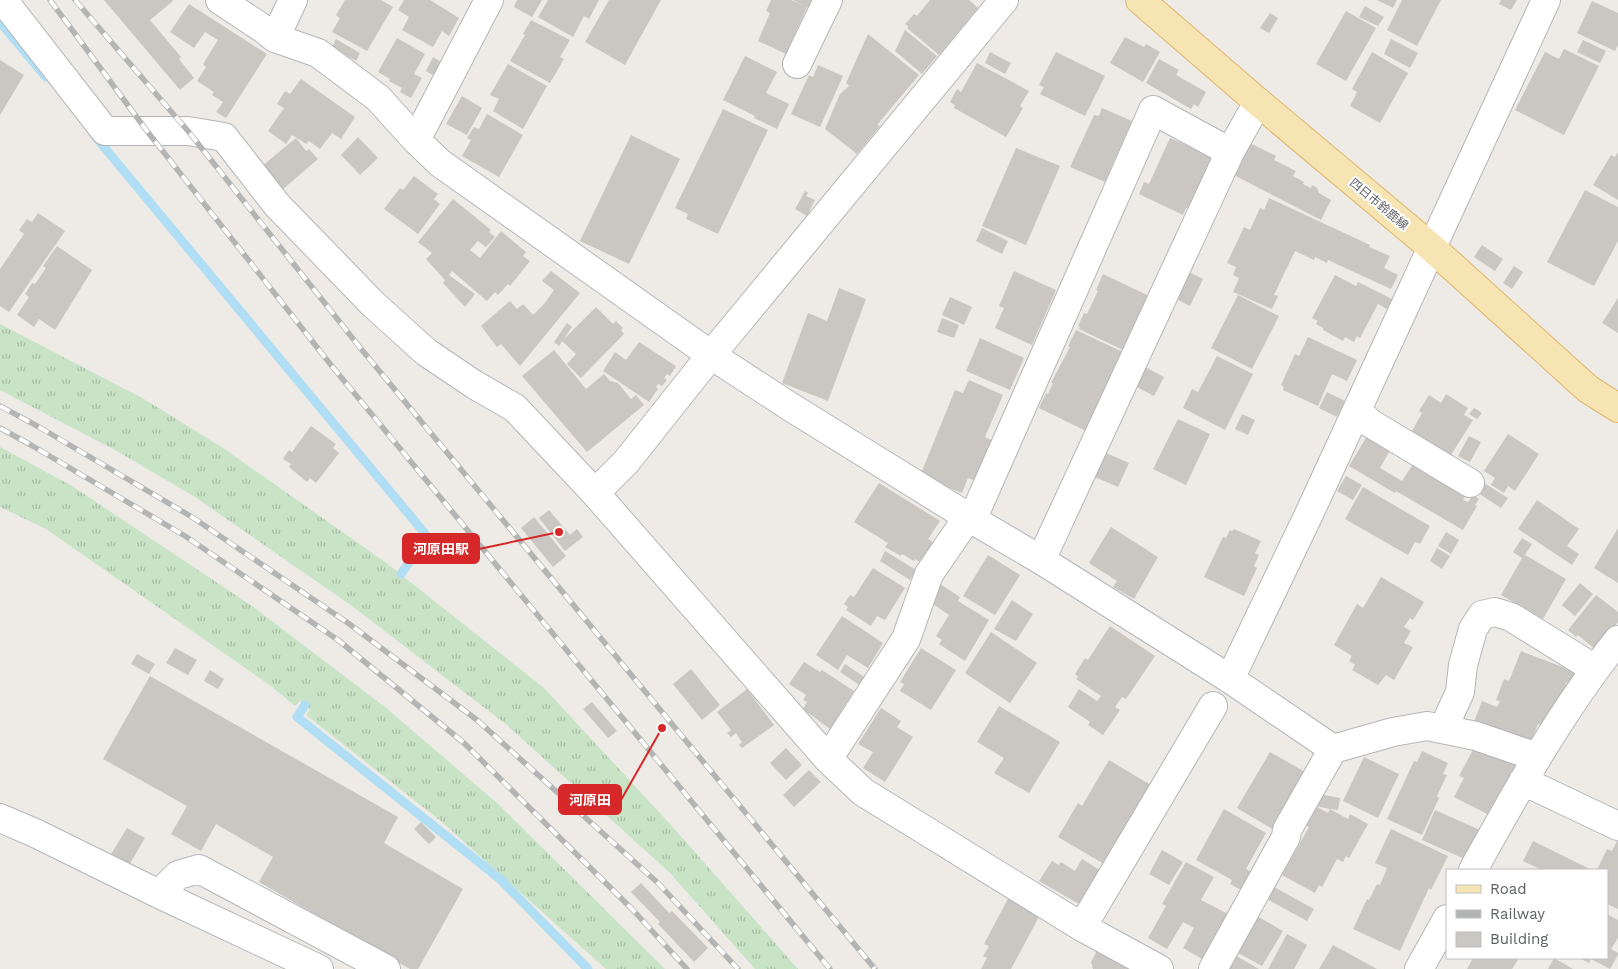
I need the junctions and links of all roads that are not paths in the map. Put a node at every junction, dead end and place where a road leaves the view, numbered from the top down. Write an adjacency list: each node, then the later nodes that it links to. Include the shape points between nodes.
1 (3, 0): 19 (street, via 104,131 188,131 224,137 277,205 373,304 426,352 515,408)
2 (220, 0): 9 (street)
3 (293, 0): 9 (street)
4 (489, 0): 12 (street)
5 (828, 0): 10 (street)
6 (1004, 0): 15 (street)
7 (1140, 0): 11 (main road, 四日市鈴鹿線)
8 (1546, 0): 14 (street)
9 (275, 38): 12 (street, via 318,53 378,98)
10 (797, 64)
11 (1258, 102): 13 (street); 14 (main road, 四日市鈴鹿線)
12 (416, 140): 15 (street, via 440,164)
13 (1230, 152): 20 (street, via 1153,110); 21 (street)
14 (1432, 248): 16 (main road, 四日市鈴鹿線, via 1588,388); 17 (street)
15 (711, 355): 19 (street, via 626,462); 20 (street)
16 (1618, 408)
17 (1357, 410): 18 (street, via 1370,423); 24 (street)
18 (1470, 483)
19 (595, 493): 29 (street)
20 (970, 518): 21 (street); 29 (street, via 929,574 906,639)
21 (1042, 560): 24 (street)
22 (1618, 640): 23 (street)
23 (1595, 669): 26 (street, via 1511,617 1496,612 1482,615 1474,629 1463,665 1460,692); 28 (street)
24 (1230, 680): 27 (street)
25 (1213, 706): 36 (street)
26 (1435, 727): 27 (street, via 1393,732); 28 (street, via 1476,736)
27 (1333, 749): 40 (street)
28 (1536, 757): 30 (street)
29 (828, 759): 36 (street, via 863,792)
30 (1523, 781): 32 (street); 33 (street)
31 (0, 818): 34 (street)
32 (1618, 826)
33 (1475, 869)
34 (159, 894): 38 (street); 39 (street, via 178,875 199,869)
35 (1446, 921): 41 (street)
36 (1082, 927): 37 (street)
37 (1155, 968)
38 (319, 969)
39 (386, 969)
40 (1213, 969)
41 (1419, 969)

